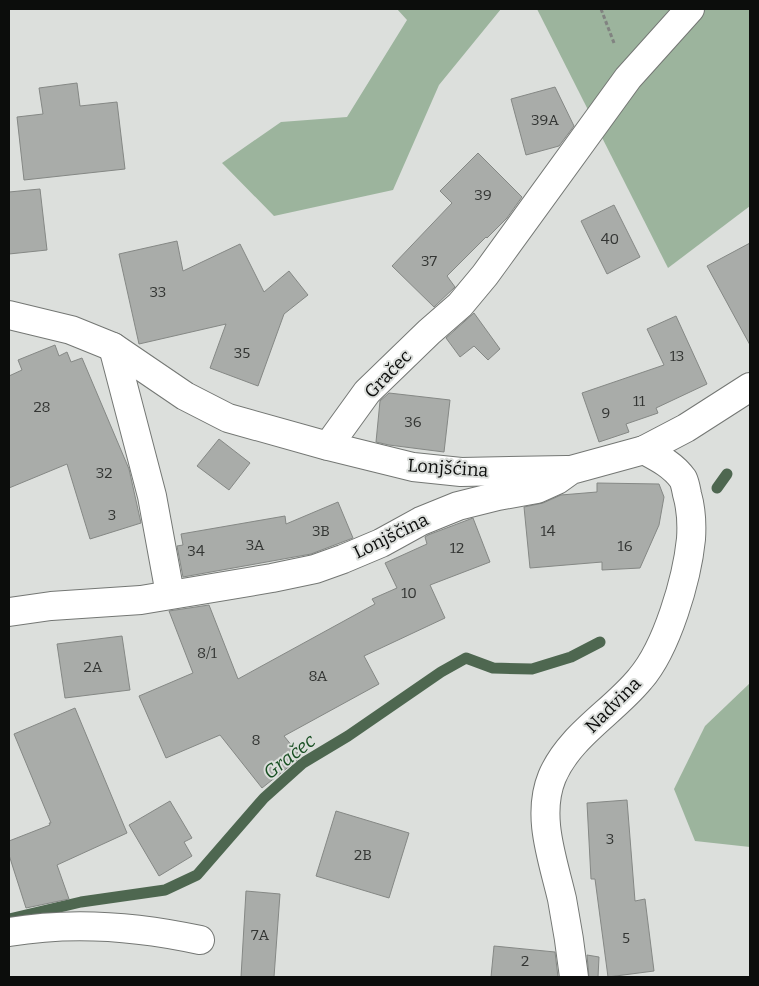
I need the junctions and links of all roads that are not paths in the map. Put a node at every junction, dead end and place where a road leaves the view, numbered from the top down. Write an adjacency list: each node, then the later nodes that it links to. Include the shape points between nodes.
1 (690, 9): 5 (street, Gračec, via 628,78 485,275 460,305 367,392)
2 (9, 315): 3 (street, via 72,330)
3 (113, 347): 5 (street, via 185,396 228,418); 8 (street, via 152,496)
4 (750, 387): 6 (street, Lonjščina, via 686,428)
5 (328, 446): 7 (street, Lonjšćina, via 413,467 461,472)
6 (644, 450): 7 (street, Lonjščina); 12 (street, Nadvina, via 669,464 684,481 690,508 691,538 672,616 658,652 642,678 567,752 552,777 546,802 546,825 562,898)
7 (570, 470): 8 (street, Lonjščina, via 537,489 458,506 421,521 381,543 315,569)
8 (170, 594): 9 (street, Lonjščina, via 141,600)
9 (9, 612)
10 (9, 932): 11 (street, via 61,926 115,926 149,929)
11 (200, 940)
12 (574, 977)

